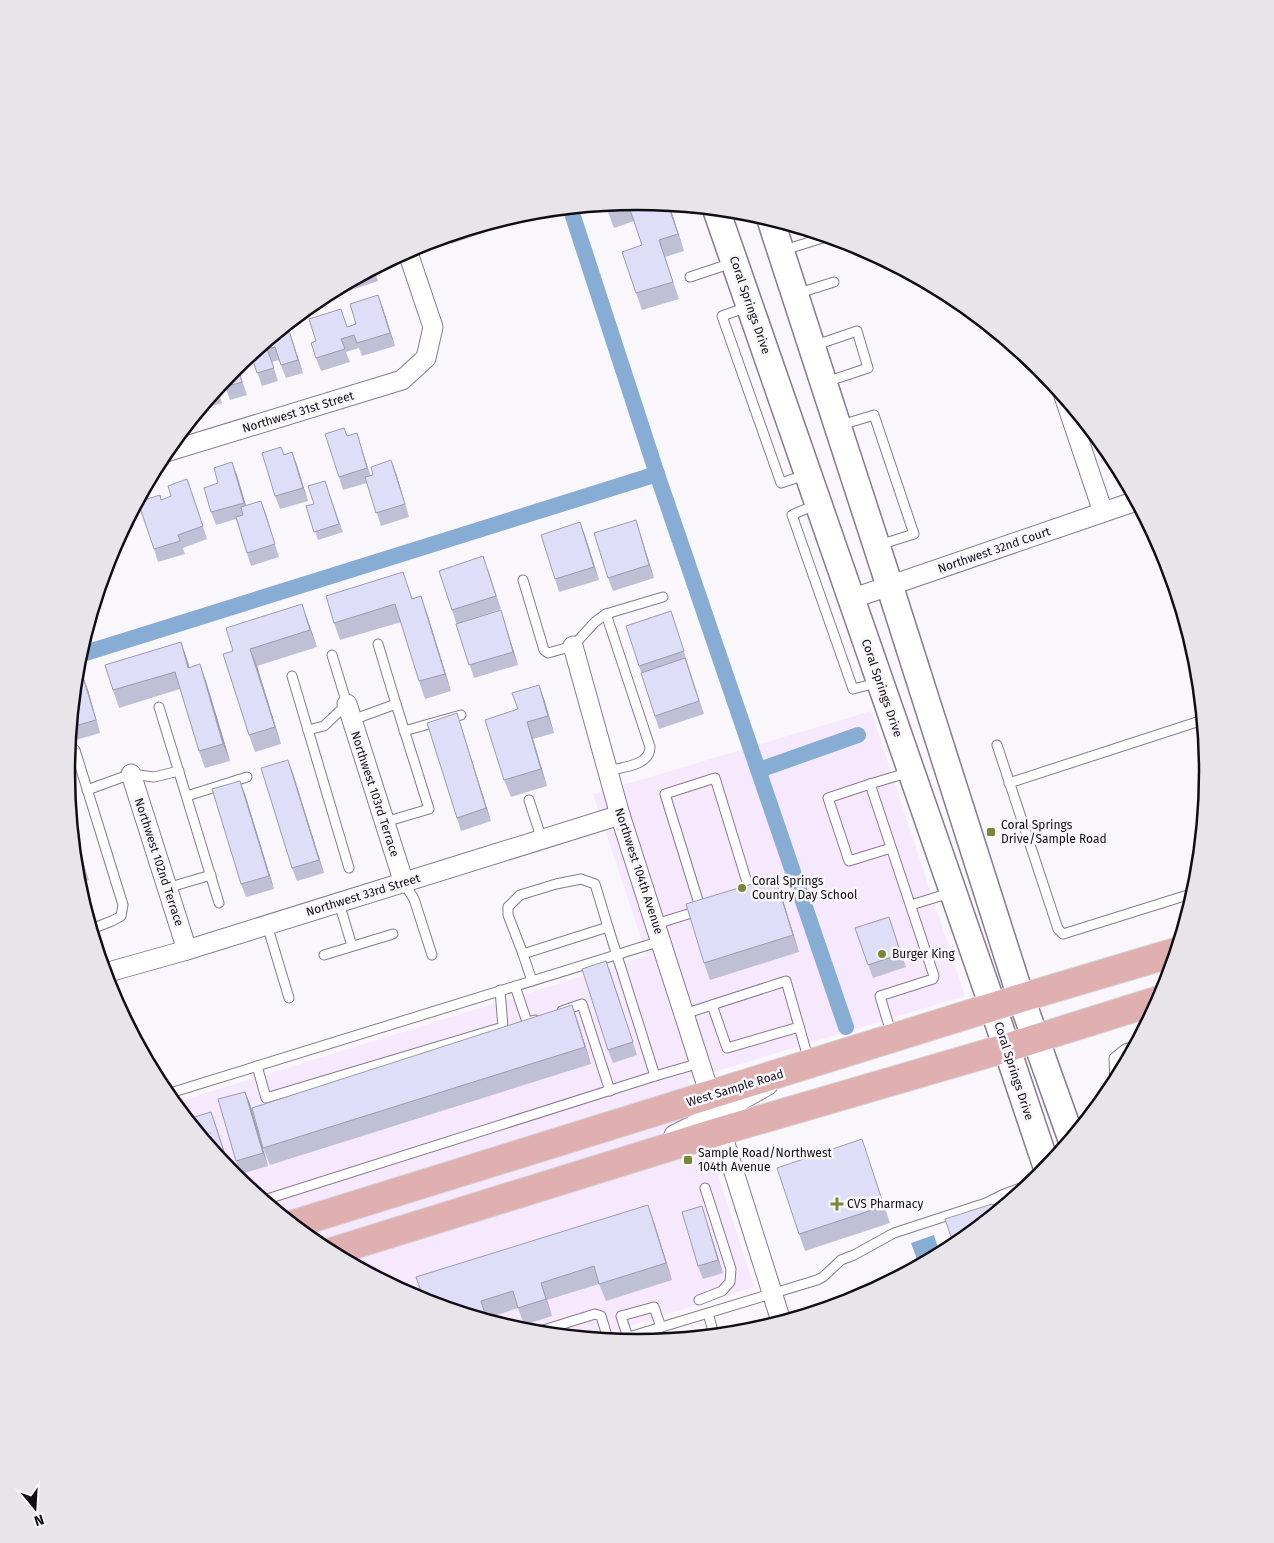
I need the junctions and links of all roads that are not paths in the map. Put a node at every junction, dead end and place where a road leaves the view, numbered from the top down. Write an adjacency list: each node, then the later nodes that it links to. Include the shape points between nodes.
1 (718, 215): 6 (main road, Coral Springs Drive)
2 (773, 227): 4 (main road)
3 (819, 239): 4 (lane)
4 (780, 251): 9 (main road)
5 (410, 258): 14 (street, Northwest 31st Street, via 433,328 426,358 402,380)
6 (734, 262): 7 (lane); 15 (main road, Coral Springs Drive)
7 (690, 277)
8 (834, 282): 9 (lane)
9 (794, 294): 10 (main road)
10 (812, 346): 11 (main road); 11 (lane, via 857,331 868,368)
11 (823, 383): 13 (main road)
12 (1070, 413): 17 (street)
13 (838, 426): 18 (main road); 18 (lane, via 874,415 914,534)
14 (177, 449)
15 (818, 503): 22 (main road, Coral Springs Drive); 28 (lane, via 792,515 853,690)
16 (1130, 503): 17 (street, Northwest 32nd Court)
17 (1103, 512): 20 (street, Northwest 32nd Court)
18 (876, 546): 20 (main road)
19 (523, 580): 25 (lane, via 544,650 548,653)
20 (890, 587): 22 (street, Northwest 32nd Court); 79 (main road)
21 (663, 597): 23 (lane)
22 (851, 599): 28 (main road, Coral Springs Drive)
23 (606, 614): 25 (lane); 39 (lane, via 650,747 650,753 642,761)
24 (378, 644): 29 (lane)
25 (573, 646): 39 (street, Northwest 104th Avenue)
26 (332, 655): 31 (lane)
27 (292, 676): 34 (lane)
28 (880, 683): 40 (main road, Coral Springs Drive)
29 (396, 704): 31 (lane); 35 (lane)
30 (159, 707): 38 (lane)
31 (349, 712): 34 (lane, via 324,726); 49 (street, Northwest 103rd Terrace)
32 (461, 715): 35 (lane)
33 (1197, 722): 43 (lane)
34 (308, 730): 52 (lane)
35 (404, 732): 49 (lane, via 428,809)
36 (996, 745): 43 (lane)
37 (76, 752): 45 (lane)
38 (179, 771): 41 (lane, via 154,777); 46 (lane)
39 (607, 771): 48 (street, Northwest 104th Avenue)
40 (911, 772): 44 (lane); 56 (main road, Coral Springs Drive)
41 (131, 774): 45 (lane); 55 (street, Northwest 102nd Terrace)
42 (246, 777): 46 (lane)
43 (1009, 783): 58 (lane, via 1058,929 1063,934)
44 (870, 784): 51 (lane); 51 (lane, via 828,798 849,861)
45 (87, 790): 63 (lane, via 123,905 121,916)
46 (186, 796): 53 (lane)
47 (529, 800): 50 (lane)
48 (620, 816): 50 (street, Northwest 33rd Street); 65 (street, Northwest 104th Avenue)
49 (385, 822): 54 (street, Northwest 103rd Terrace)
50 (542, 840): 54 (street, Northwest 33rd Street)
51 (892, 848): 61 (lane)
52 (349, 868)
53 (211, 876): 55 (lane); 59 (lane)
54 (404, 883): 60 (street, Northwest 33rd Street); 73 (lane, via 414,898)
55 (167, 888): 68 (street, Northwest 102nd Terrace)
56 (953, 892): 61 (lane); 82 (main road, Coral Springs Drive)
57 (743, 897): 65 (lane, via 752,895 715,778 665,794 705,909)
58 (1184, 897)
59 (219, 903)
60 (339, 903): 62 (street, Northwest 33rd Street); 67 (lane)
61 (911, 905): 85 (lane, via 934,976 880,996)
62 (267, 925): 68 (street, Northwest 33rd Street); 78 (lane)
63 (97, 927)
64 (608, 927): 70 (lane); 70 (lane, via 594,884 581,879 520,895 508,906 508,915); 71 (lane)
65 (658, 933): 71 (lane); 83 (street, Northwest 104th Avenue)
66 (393, 934): 67 (lane)
67 (352, 946): 69 (lane)
68 (187, 950): 74 (street, Northwest 33rd Street)
69 (324, 954)
70 (523, 954): 75 (lane)
71 (616, 954): 75 (lane); 93 (lane)
72 (1168, 954): 79 (main road, West Sample Road)
73 (432, 955)
74 (112, 971)
75 (532, 981): 76 (lane)
76 (515, 986): 77 (lane); 95 (lane, via 527,1022 582,1004)
77 (500, 990): 90 (lane); 90 (lane, via 503,1026 266,1098)
78 (289, 998)
79 (1021, 998): 82 (main road, West Sample Road); 86 (main road)
80 (1149, 1003): 86 (main road)
81 (712, 1004): 83 (lane); 84 (lane, via 727,1048); 84 (lane, via 786,981)
82 (993, 1007): 85 (main road, West Sample Road); 87 (main road, Coral Springs Drive)
83 (684, 1014): 89 (street, Northwest 104th Avenue)
84 (799, 1027): 91 (lane)
85 (893, 1038): 91 (main road, West Sample Road)
86 (1035, 1039): 87 (main road); 98 (main road)
87 (1006, 1048): 97 (main road); 99 (main road, Coral Springs Drive)
88 (1126, 1049): 92 (lane, via 1114,1058)
89 (700, 1063): 93 (lane); 96 (street, Northwest 104th Avenue)
90 (256, 1066): 94 (lane)
91 (802, 1066): 96 (main road, West Sample Road); 97 (street, via 734,1106 721,1120)
92 (1115, 1067)
93 (655, 1076): 95 (lane)
94 (175, 1091)
95 (610, 1091): 103 (lane)
96 (710, 1095): 100 (street, via 709,1111 704,1120); 104 (main road, West Sample Road)
97 (721, 1130): 100 (main road); 106 (street)
98 (1069, 1131)
99 (1043, 1159)
100 (614, 1164): 105 (main road)
101 (705, 1188): 107 (lane, via 731,1269 730,1282 722,1291)
102 (1010, 1192): 106 (lane, via 894,1233 841,1260 823,1277)
103 (271, 1198)
104 (302, 1222)
105 (341, 1249)
106 (772, 1293): 108 (lane); 109 (street)
107 (699, 1300)
108 (708, 1313): 111 (lane); 112 (lane)
109 (779, 1315)
110 (553, 1327): 113 (lane, via 595,1314 601,1316)
111 (661, 1327): 114 (lane, via 654,1307 621,1316); 115 (lane)
112 (712, 1329)
113 (606, 1332)
114 (623, 1333)
115 (640, 1334)

